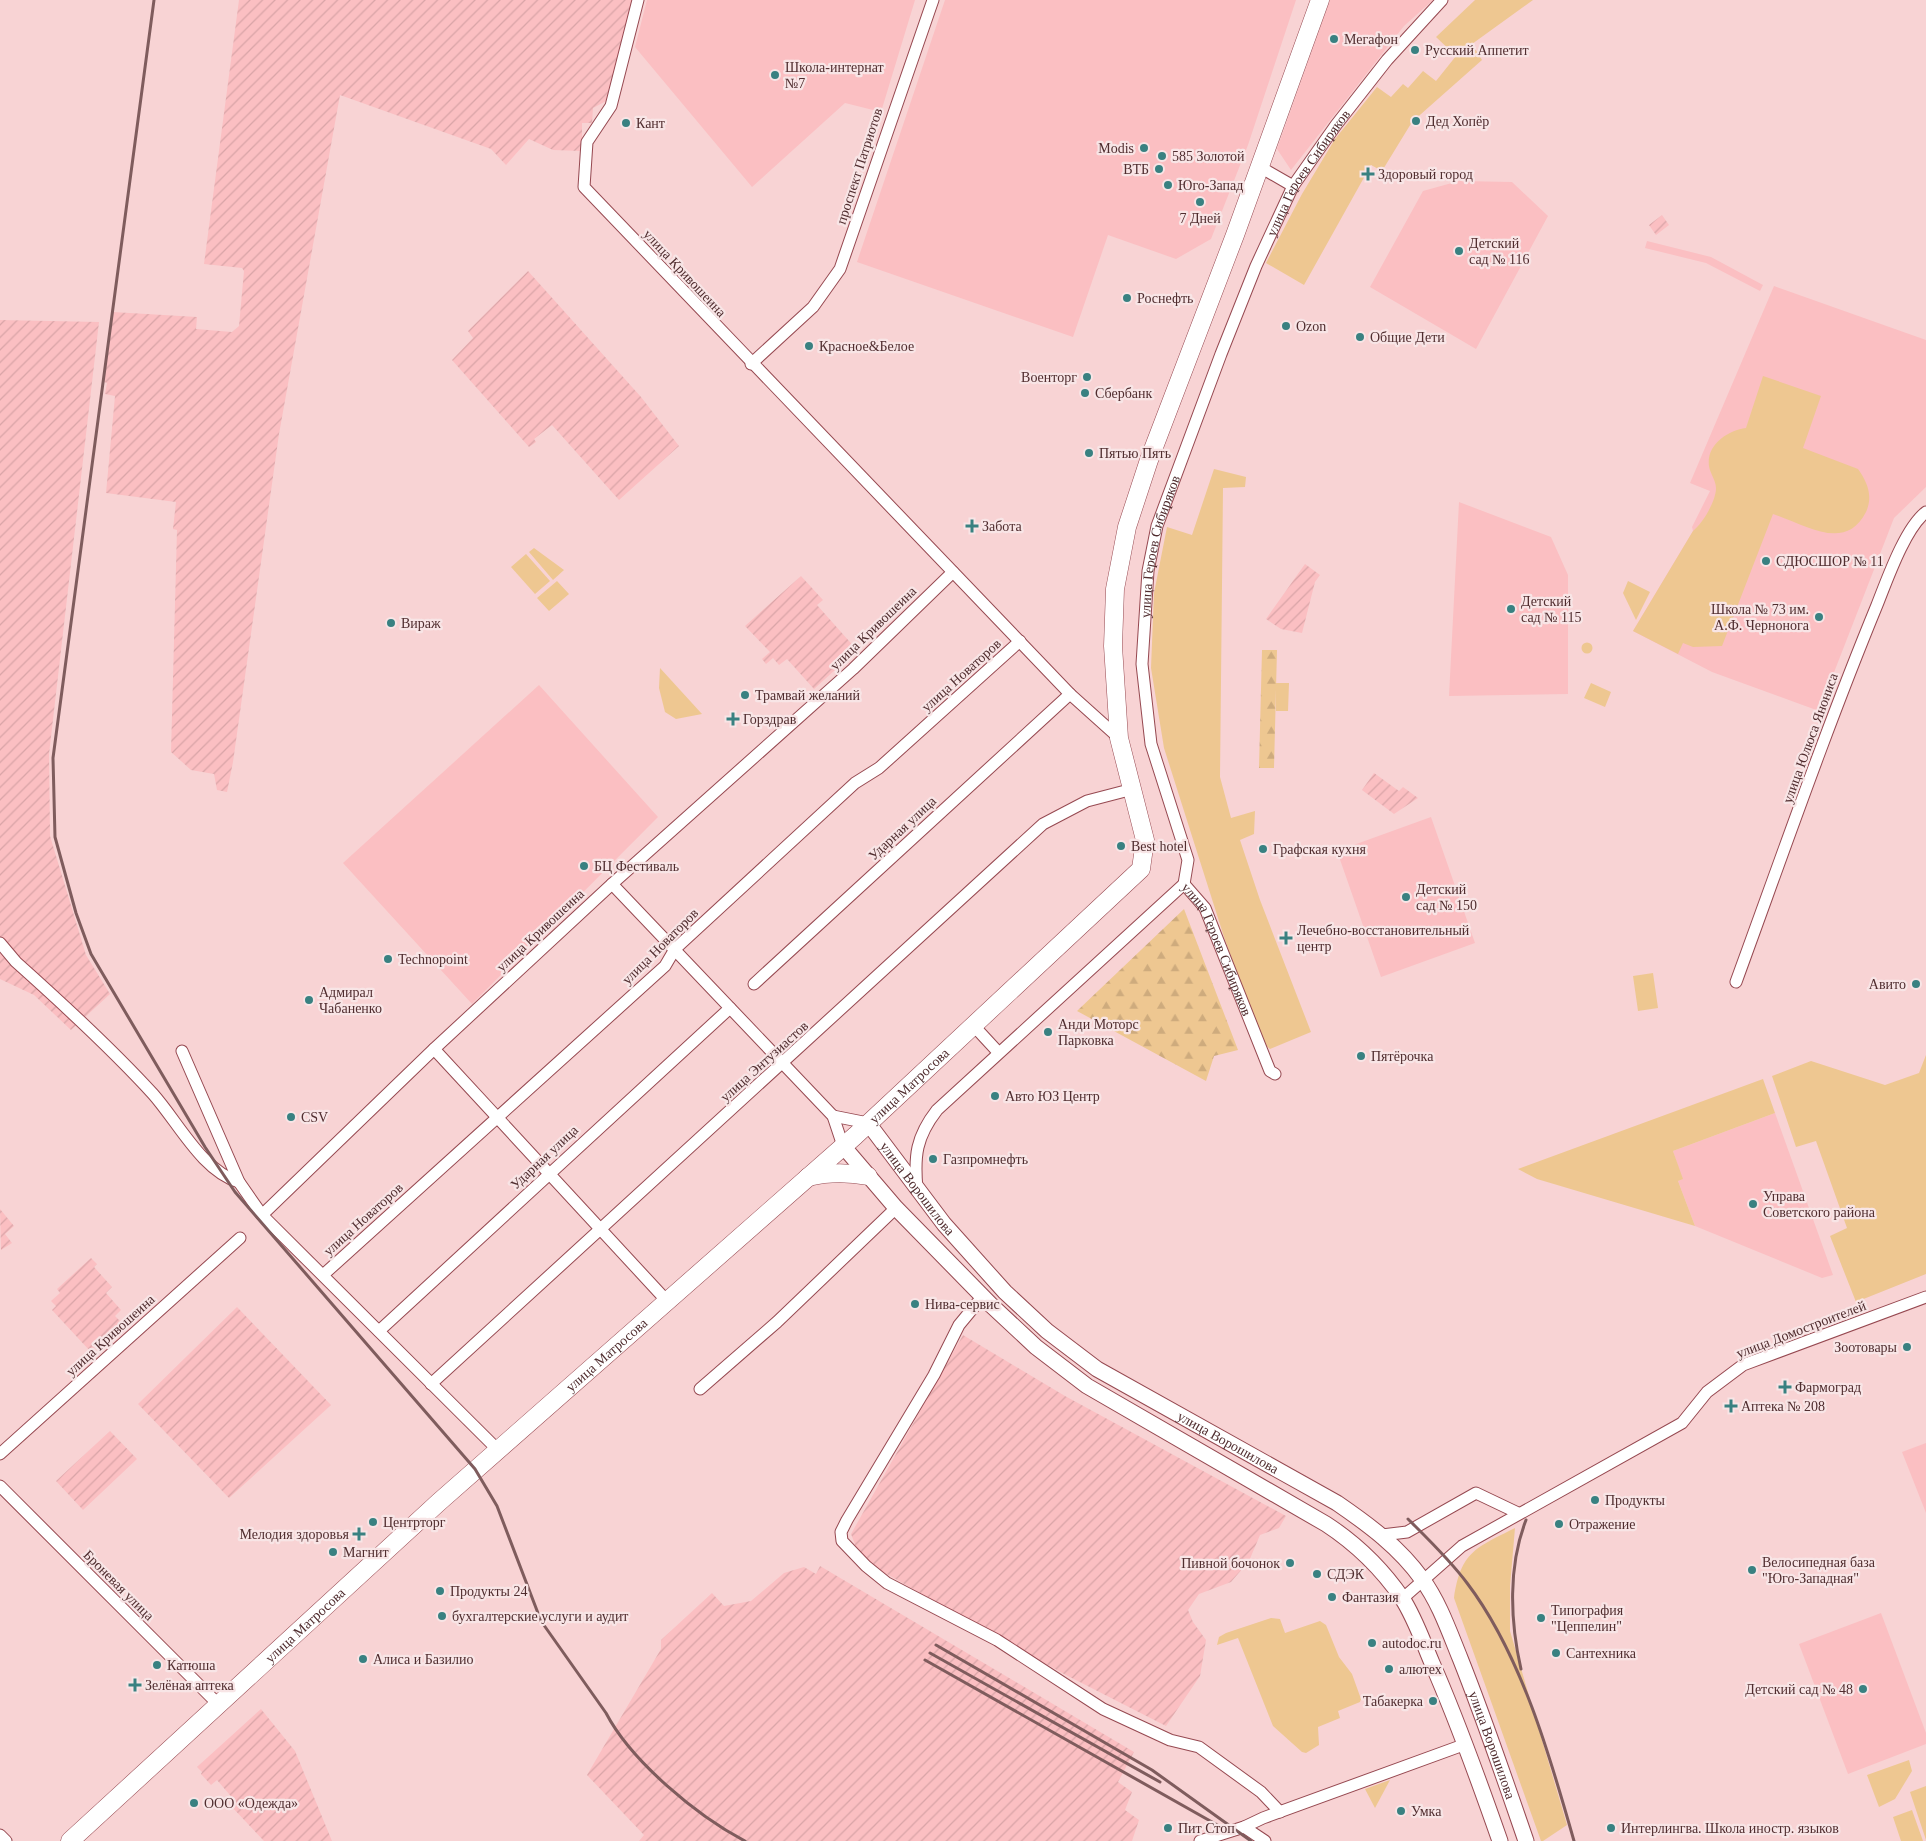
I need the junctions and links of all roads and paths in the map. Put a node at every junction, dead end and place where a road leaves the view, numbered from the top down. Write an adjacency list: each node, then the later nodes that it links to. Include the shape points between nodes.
1 (638, 0): 7 (street, улица Кривошеина, via 611,106 587,142 584,187)
2 (933, 0): 7 (street, проспект Патриотов, via 893,108 840,269 812,307)
3 (1320, 0): 5 (highway)
4 (1442, 0): 6 (street, улица Героев Сибиряков, via 1397,49)
5 (1260, 167): 6 (street); 12 (highway, via 1153,449 1127,527 1115,589 1112,646)
6 (1293, 186): 15 (street, улица Героев Сибиряков, via 1221,354 1157,526 1148,571 1142,664 1151,744 1188,860)
7 (751, 364): 9 (street, улица Кривошеина)
8 (1926, 512): 18 (street, улица Юлюса Янониса, via 1918,518 1896,559 1864,636)
9 (953, 572): 10 (street, улица Кривошеина); 14 (street, улица Кривошеина, via 797,720)
10 (1020, 641): 11 (street, улица Кривошеина); 17 (street, улица Новаторов, via 879,768 855,783)
11 (1070, 694): 12 (street, улица Кривошеина); 19 (street, Ударная улица)
12 (1119, 738): 13 (highway)
13 (1133, 789): 21 (highway, улица Матросова, via 1145,840 1141,869); 25 (street, улица Энтузиастов, via 1087,801 1043,824)
14 (612, 884): 17 (street, улица Ворошилова); 22 (street, улица Кривошеина)
15 (1184, 884): 24 (street); 26 (street, улица Героев Сибиряков, via 1205,908 1270,1071)
16 (0, 943): 34 (street, via 153,1094 209,1165 226,1178)
17 (675, 949): 20 (street, улица Ворошилова); 28 (street, улица Новаторов, via 665,966)
18 (1736, 982)
19 (754, 984)
20 (730, 1008): 25 (street, улица Ворошилова); 31 (street, Ударная улица)
21 (974, 1026): 24 (street); 29 (highway, улица Матросова)
22 (434, 1049): 28 (street); 37 (street, улица Кривошеина)
23 (182, 1050): 34 (street)
24 (998, 1052): 35 (street, via 937,1110 926,1125 914,1160)
25 (782, 1064): 27 (street, улица Ворошилова); 38 (street, улица Энтузиастов)
26 (1275, 1074)
27 (833, 1116): 29 (street); 30 (street, улица Ворошилова)
28 (498, 1117): 31 (street); 40 (street, улица Новаторов)
29 (868, 1123): 30 (highway, улица Матросова); 35 (main road, улица Ворошилова)
30 (843, 1146): 32 (main road, улица Ворошилова); 33 (highway, улица Матросова)
31 (549, 1173): 38 (street); 44 (street, Ударная улица)
32 (868, 1176): 33 (highway, via 849,1172); 36 (main road, улица Ворошилова)
33 (808, 1177): 43 (highway, улица Матросова)
34 (239, 1182): 37 (street)
35 (917, 1189): 51 (main road, улица Ворошилова, via 1005,1292 1047,1331 1097,1369 1338,1503)
36 (896, 1208): 41 (main road, улица Ворошилова); 46 (street, via 777,1322)
37 (262, 1215): 40 (street)
38 (600, 1229): 43 (street); 45 (street, улица Энтузиастов)
39 (240, 1238): 48 (street, улица Кривошеина)
40 (323, 1275): 44 (street)
41 (983, 1296): 53 (main road, улица Ворошилова, via 1036,1347 1087,1386 1340,1534 1383,1574); 56 (street, via 959,1326 934,1375 847,1520 842,1541 887,1583 997,1640 1103,1708 1170,1740 1199,1747 1262,1792)
42 (1926, 1297): 50 (street, улица Домостроителей, via 1743,1365 1707,1392 1682,1423)
43 (666, 1300): 47 (highway, улица Матросова)
44 (379, 1331): 45 (street)
45 (431, 1384): 47 (street)
46 (700, 1389)
47 (497, 1449): 54 (highway, улица Матросова)
48 (0, 1454)
49 (0, 1486): 54 (street, Броневая улица)
50 (1518, 1513): 51 (street, via 1476,1494 1407,1532); 52 (street, улица Домостроителей, via 1462,1546)
51 (1382, 1535): 52 (main road, улица Ворошилова)
52 (1423, 1580): 53 (street, улица Домостроителей); 64 (main road, улица Ворошилова, via 1467,1675)
53 (1402, 1598): 55 (main road, улица Ворошилова)
54 (218, 1704): 60 (highway, улица Матросова)
55 (1466, 1744): 56 (street); 63 (main road, улица Ворошилова)
56 (1280, 1812): 57 (street)
57 (1244, 1827): 61 (street); 62 (street)
58 (0, 1835): 59 (street)
59 (6, 1841)
60 (70, 1841)
61 (1200, 1841)
62 (1265, 1841)
63 (1500, 1841)
64 (1526, 1841)

